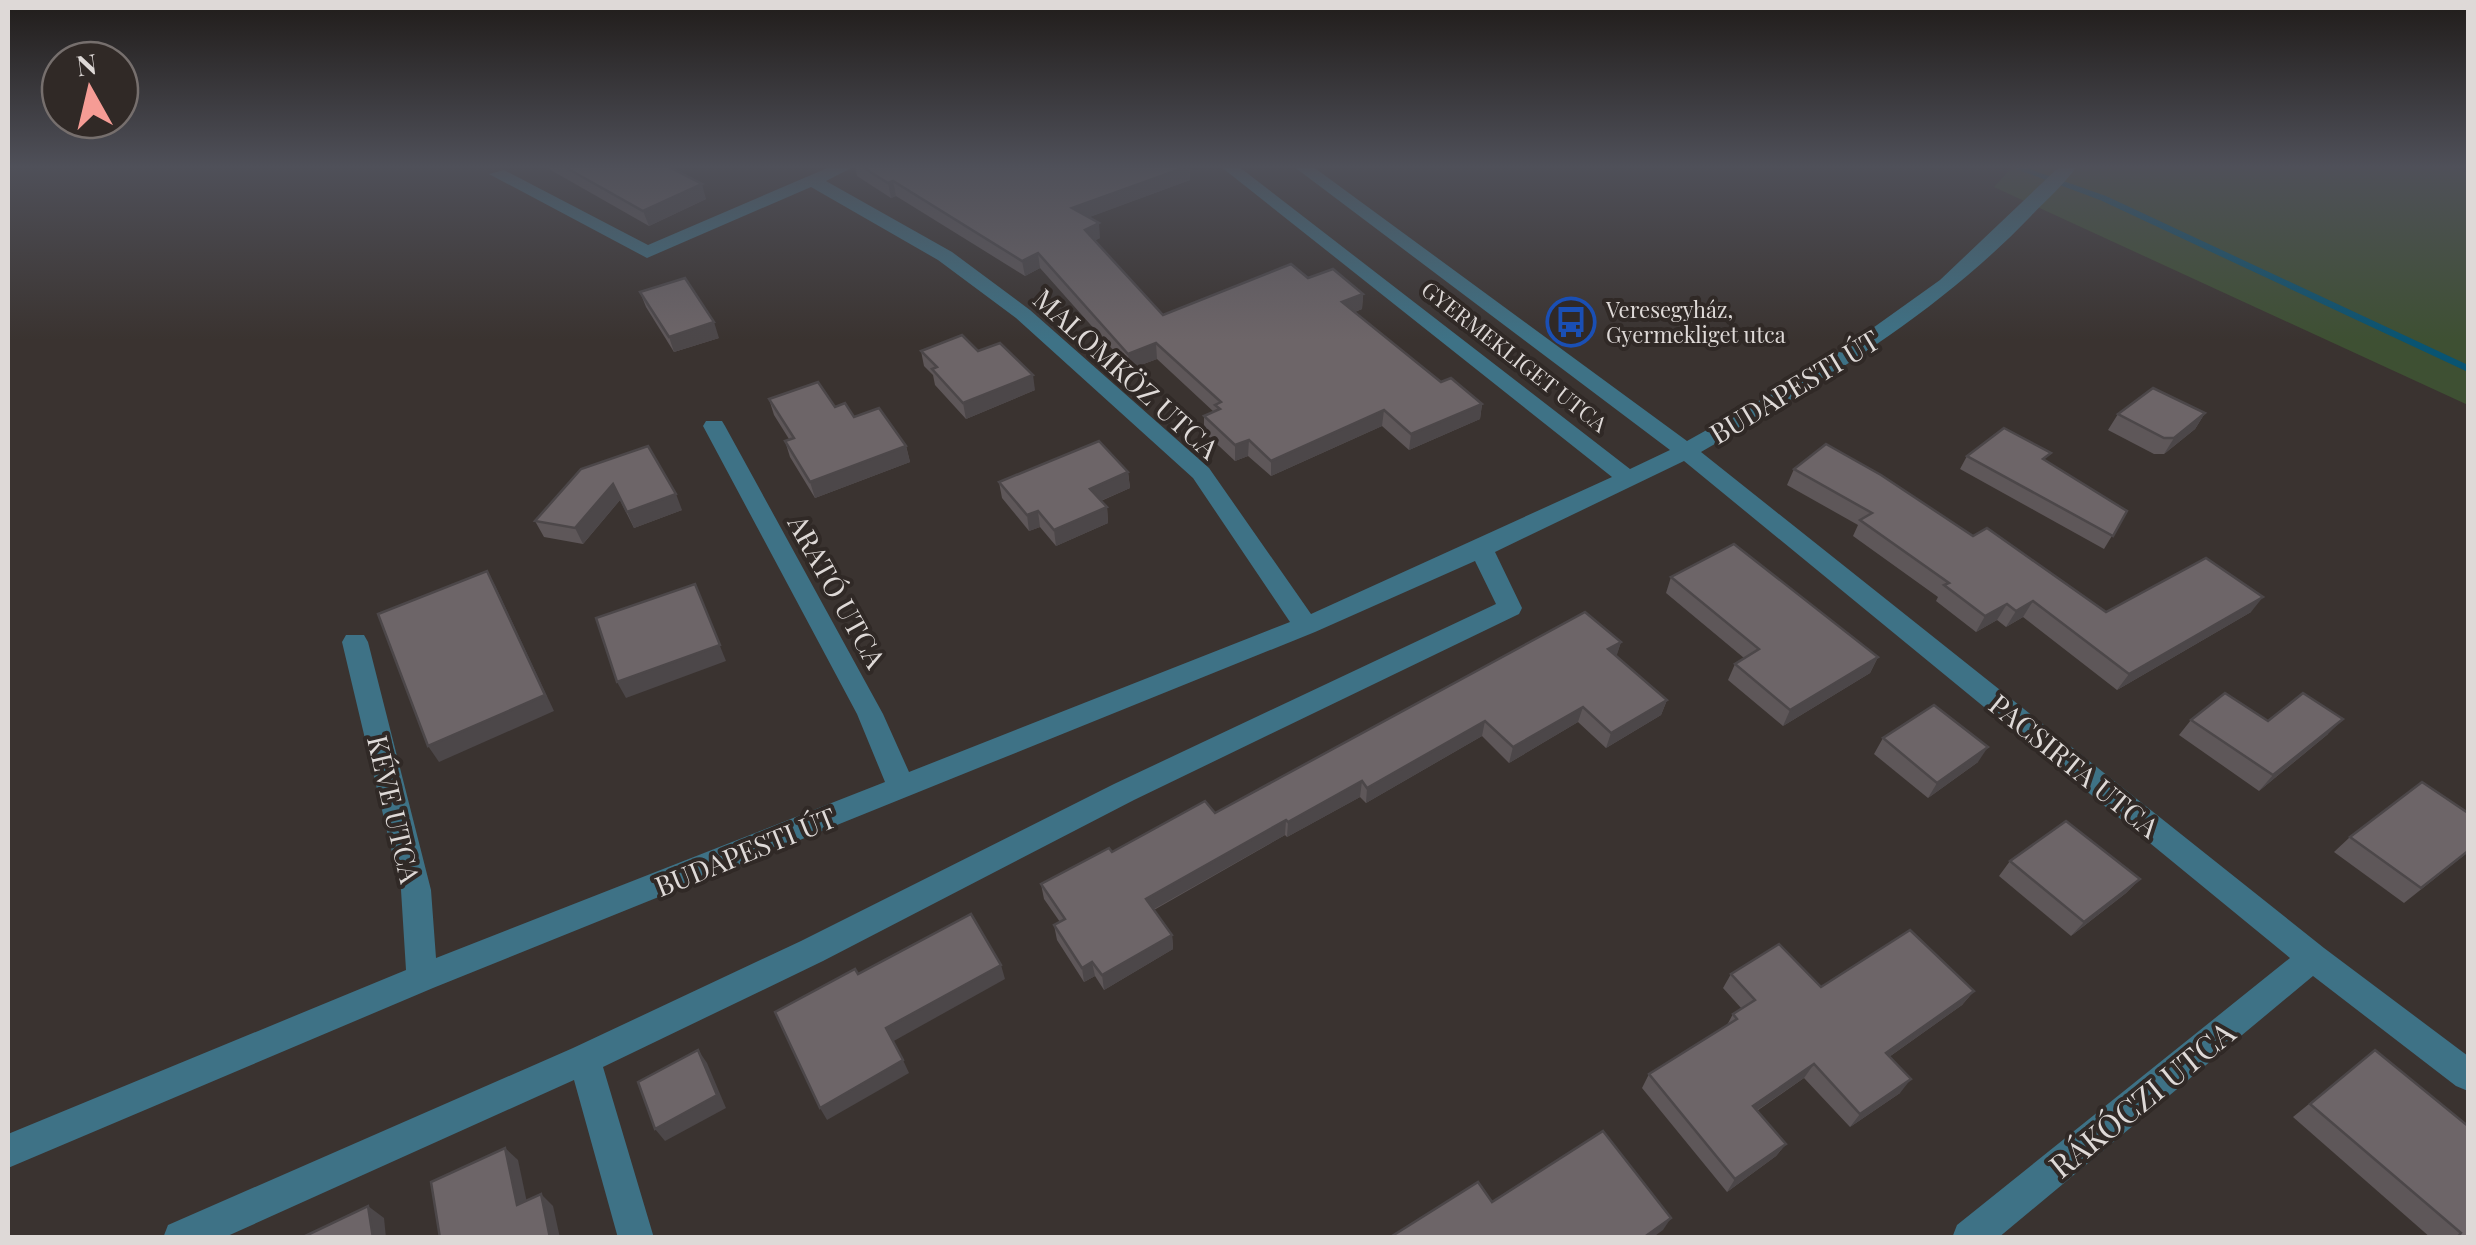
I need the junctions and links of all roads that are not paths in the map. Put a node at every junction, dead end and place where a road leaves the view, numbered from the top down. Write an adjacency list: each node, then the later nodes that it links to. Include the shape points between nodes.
1 (593, 224): 2 (street, via 646,252)
2 (710, 224)
3 (889, 224): 11 (street, MALOMKÖZ UTCA, via 1023,314 1201,473)
4 (1302, 224): 9 (street, GYERMEKLIGET UTCA)
5 (1381, 224): 8 (street, GYERMEKLIGET UTCA)
6 (2013, 224): 8 (street, BUDAPESTI ÚT, via 1878,336)
7 (714, 426): 13 (street, ARATÓ UTCA, via 870,714)
8 (1686, 451): 9 (street, BUDAPESTI ÚT); 14 (street, PACSIRTA UTCA)
9 (1628, 478): 10 (street, BUDAPESTI ÚT)
10 (1481, 549): 11 (street, BUDAPESTI ÚT); 16 (street, via 1510,608)
11 (1306, 626): 13 (street, BUDAPESTI ÚT)
12 (355, 642): 15 (street, KÉVE UTCA, via 416,890)
13 (902, 788): 15 (street, BUDAPESTI ÚT)
14 (2313, 958): 17 (street, PACSIRTA UTCA); 21 (street, RÁKÓCZI UTCA)
15 (422, 978): 18 (street, BUDAPESTI ÚT)
16 (584, 1058): 19 (street); 20 (street)
17 (2468, 1075)
18 (8, 1152)
19 (181, 1238)
20 (636, 1238)
21 (1970, 1238)

